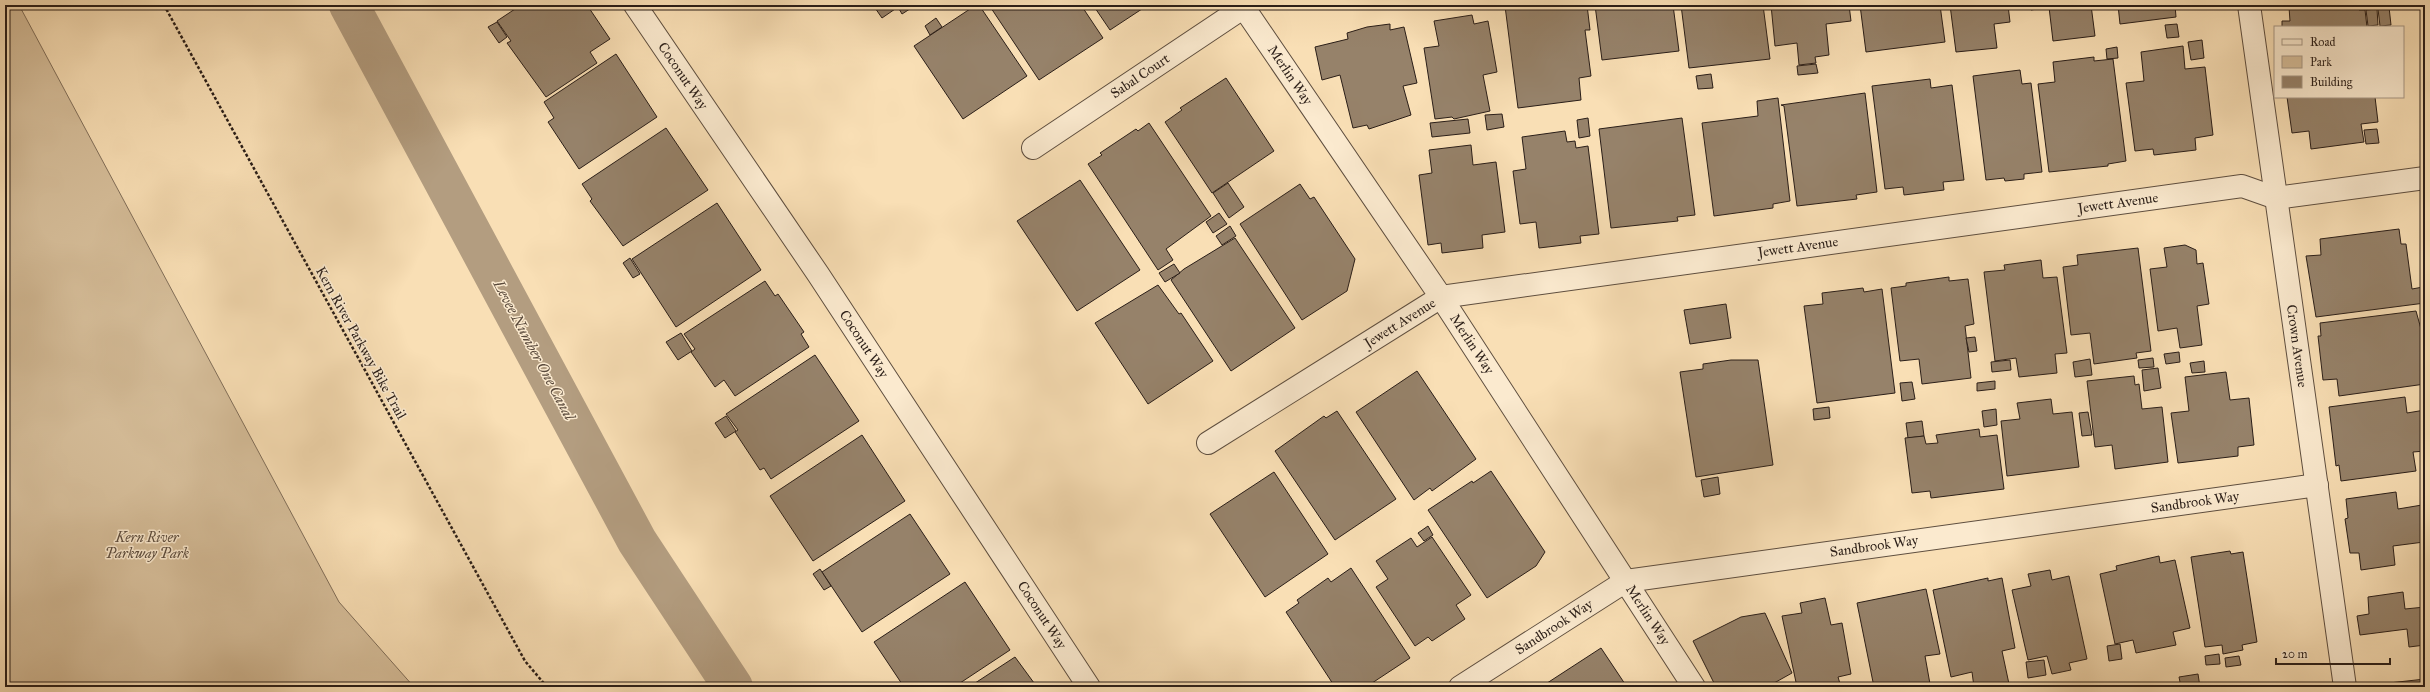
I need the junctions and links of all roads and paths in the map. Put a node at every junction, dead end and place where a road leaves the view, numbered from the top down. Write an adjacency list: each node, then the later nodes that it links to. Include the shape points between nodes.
1 (164, 5): 12 (path, Kern River Parkway Bike Trail, via 525,661)
2 (635, 5): 13 (street, Coconut Way, via 818,274)
3 (2248, 5): 7 (street, Crown Avenue)
4 (1244, 6): 5 (street, Sabal Court); 8 (street, Merlin Way)
5 (1033, 148)
6 (2425, 178): 7 (street, Jewett Avenue)
7 (2276, 198): 8 (street, Jewett Avenue, via 2242,186); 10 (street, Crown Avenue)
8 (1442, 297): 9 (street, Jewett Avenue); 11 (street, Merlin Way)
9 (1208, 443)
10 (2317, 485): 11 (street, Sandbrook Way); 16 (street, Crown Avenue)
11 (1626, 580): 14 (street, Sandbrook Way); 15 (street, Merlin Way)
12 (547, 687)
13 (1089, 687)
14 (1460, 687)
15 (1694, 687)
16 (2345, 687)

